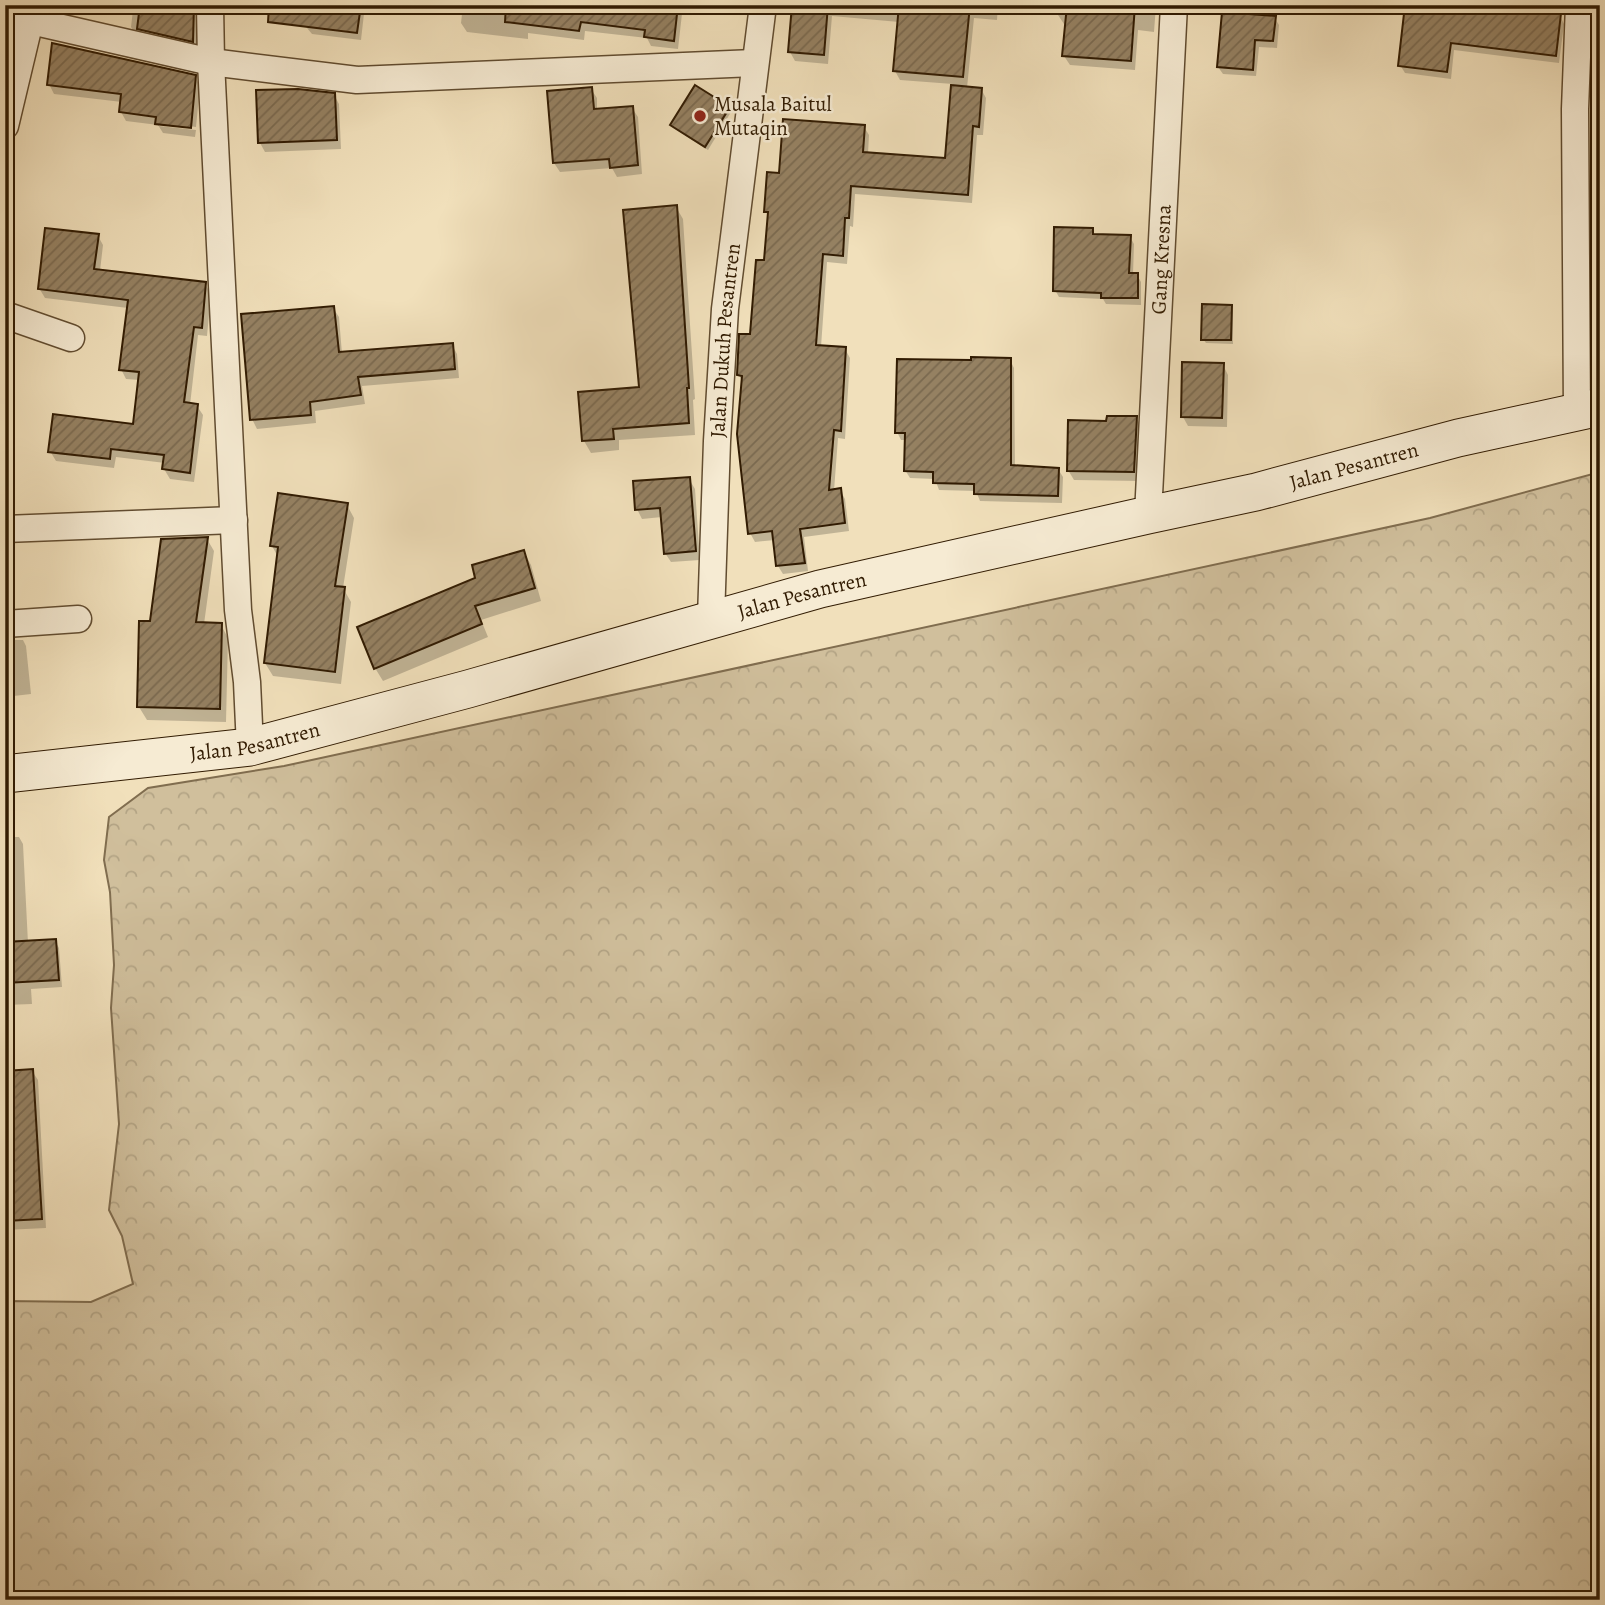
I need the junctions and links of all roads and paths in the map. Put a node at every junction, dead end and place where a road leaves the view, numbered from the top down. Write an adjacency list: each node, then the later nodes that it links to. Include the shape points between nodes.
1 (210, 5): 6 (street)
2 (763, 5): 7 (street, Jalan Dukuh Pesantren)
3 (1174, 5): 12 (street, Gang Kresna)
4 (1579, 5): 11 (street, via 1575,109)
5 (18, 18): 6 (street); 8 (street)
6 (211, 62): 7 (street, via 357,80); 13 (street)
7 (754, 63): 15 (street, Jalan Dukuh Pesantren, via 725,309)
8 (5, 126)
9 (5, 315): 10 (street)
10 (71, 338)
11 (1588, 411): 12 (main road, Jalan Pesantren, via 1458,438 1256,492)
12 (1148, 515): 15 (main road, Jalan Pesantren)
13 (234, 520): 14 (street); 18 (street)
14 (5, 529)
15 (711, 618): 18 (main road, Jalan Pesantren)
16 (78, 619): 17 (street)
17 (5, 624)
18 (250, 747): 19 (main road, Jalan Pesantren)
19 (5, 774)

